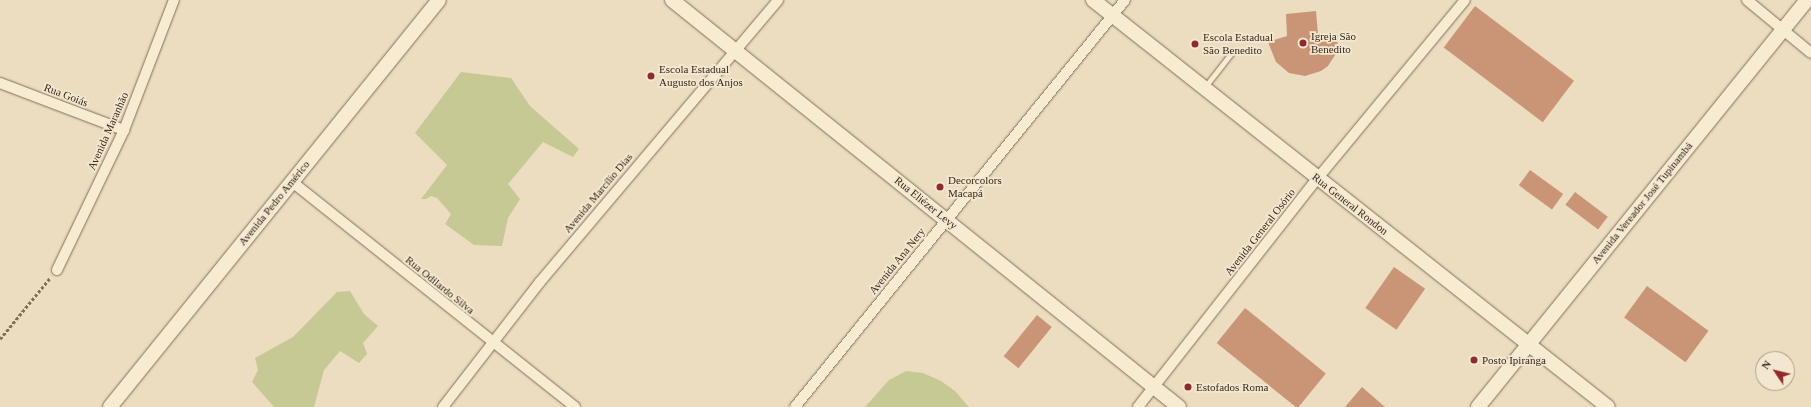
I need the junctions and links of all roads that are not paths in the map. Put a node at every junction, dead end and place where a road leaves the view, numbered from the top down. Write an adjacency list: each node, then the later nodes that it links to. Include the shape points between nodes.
1 (174, 0): 17 (street, Avenida Maranhão)
2 (439, 0): 19 (main road, Avenida Pedro Américo)
3 (672, 0): 13 (main road, Rua Eliézer Levy)
4 (778, 0): 13 (street, Avenida Marcílio Dias)
5 (1093, 0): 10 (main road, Rua General Rondon)
6 (1125, 0): 10 (street, Avenida Ana Nery)
7 (1465, 0): 18 (street, Avenida General Osório)
8 (1747, 0): 11 (street)
9 (1807, 0): 11 (main road, Avenida Vereador José Tupinambá)
10 (1112, 16): 16 (main road, Rua General Rondon); 20 (street, Avenida Ana Nery)
11 (1783, 30): 14 (street); 23 (main road, Avenida Vereador José Tupinambá)
12 (1233, 51): 16 (lane)
13 (735, 52): 20 (main road, Rua Eliézer Levy); 22 (street, Avenida Marcílio Dias, via 624,180)
14 (1811, 53)
15 (0, 83): 17 (street, Rua Goiás)
16 (1204, 88): 18 (main road, Rua General Rondon)
17 (124, 130): 21 (street, Avenida Maranhão)
18 (1317, 179): 23 (main road, Rua General Rondon); 24 (street, Avenida General Osório)
19 (291, 182): 22 (street, Rua Odilardo Silva); 25 (main road, Avenida Pedro Américo)
20 (946, 219): 24 (main road, Rua Eliézer Levy); 28 (street, Avenida Ana Nery)
21 (57, 270)
22 (493, 343): 26 (street, Avenida Marcílio Dias); 27 (street, Rua Odilardo Silva)
23 (1530, 343): 31 (main road, Avenida Vereador José Tupinambá); 32 (main road, Rua General Rondon)
24 (1155, 386): 29 (street, Avenida General Osório); 30 (main road, Rua Eliézer Levy)
25 (110, 407)
26 (443, 407)
27 (575, 407)
28 (795, 407)
29 (1138, 407)
30 (1180, 407)
31 (1478, 407)
32 (1608, 407)

